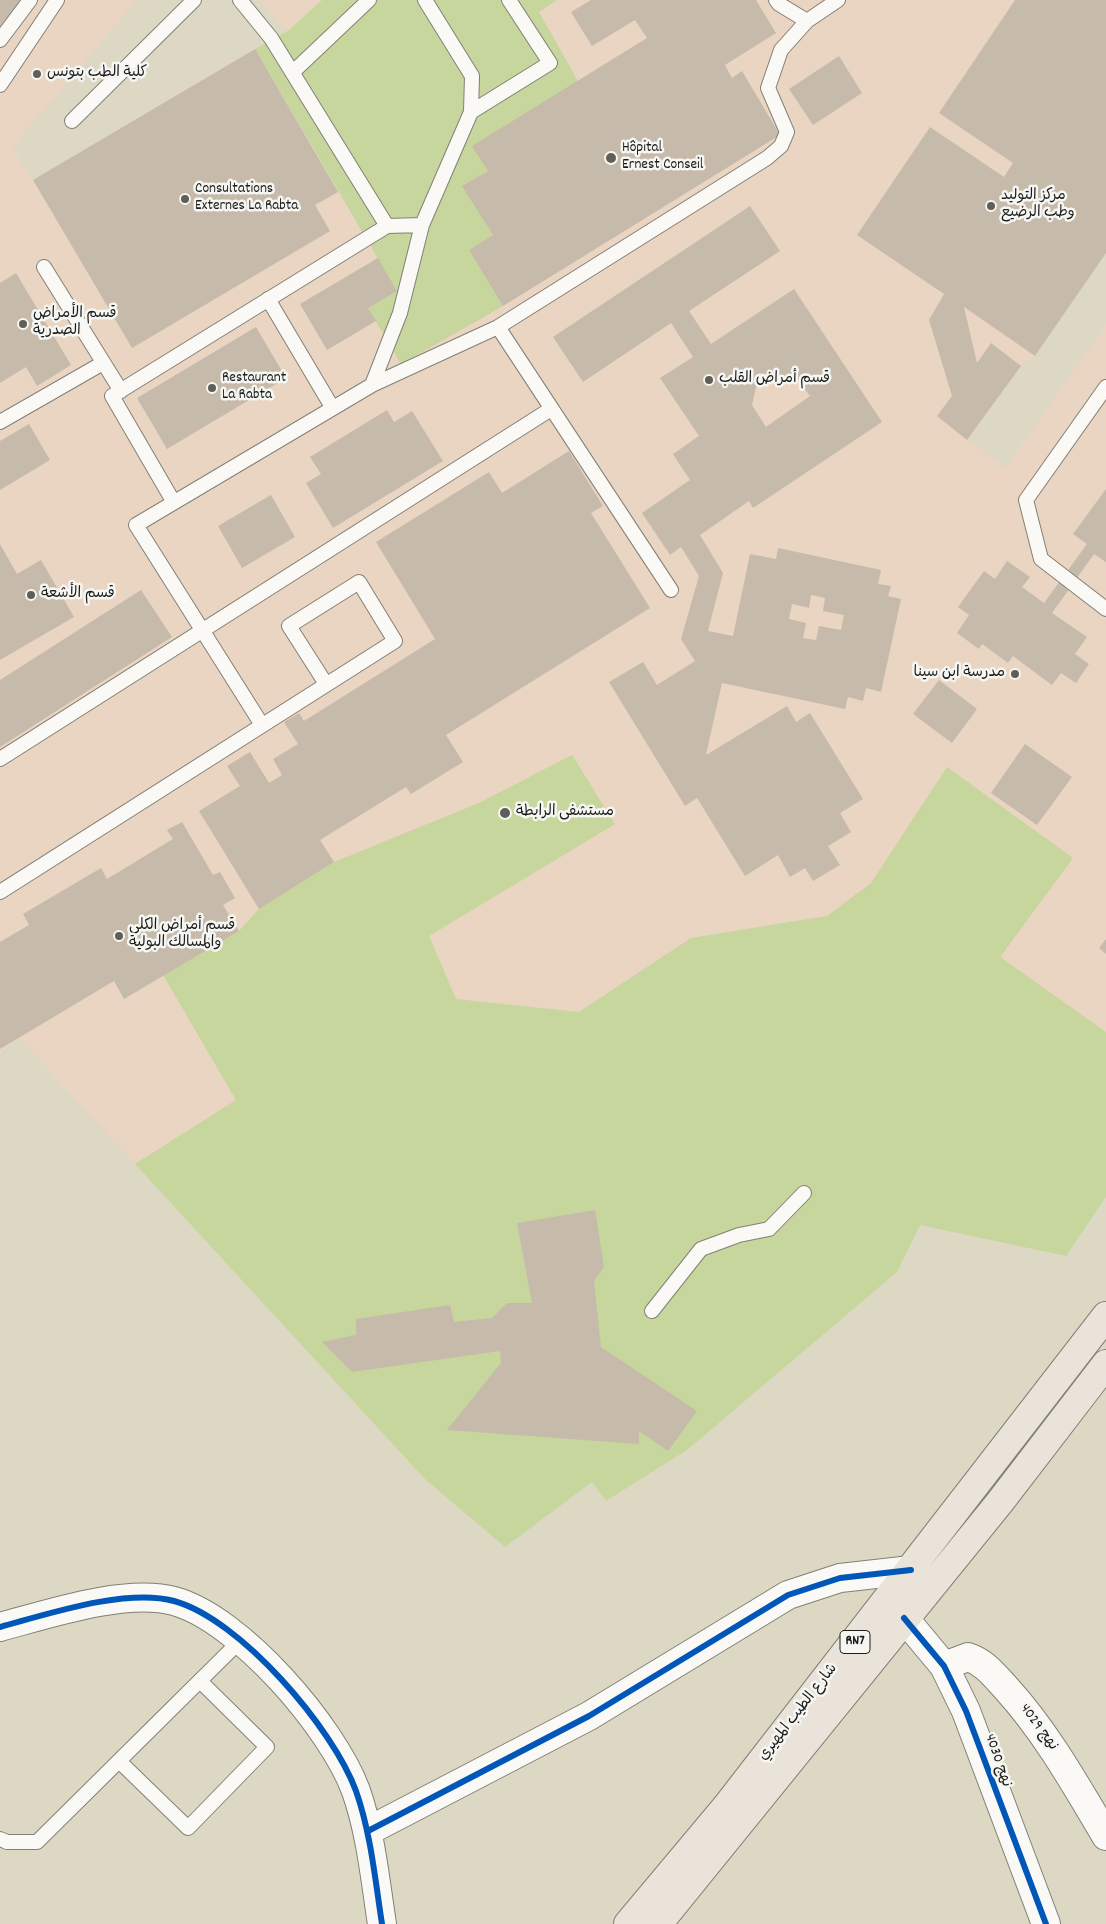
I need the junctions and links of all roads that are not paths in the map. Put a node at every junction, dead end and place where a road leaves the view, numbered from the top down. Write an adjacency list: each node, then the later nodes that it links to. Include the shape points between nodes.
1 (30, 0): 11 (lane)
2 (57, 0): 13 (lane)
3 (194, 0): 15 (lane)
4 (240, 0): 12 (lane, via 271,38)
5 (369, 0): 12 (lane)
6 (425, 0): 14 (lane, via 472,76)
7 (509, 0): 14 (lane, via 550,63)
8 (776, 0): 10 (lane)
9 (838, 0): 10 (lane)
10 (807, 21): 20 (lane, via 781,50 768,88 787,132 781,146)
11 (0, 40)
12 (292, 72): 17 (lane)
13 (0, 85)
14 (471, 112): 16 (lane)
15 (72, 120)
16 (422, 225): 17 (lane); 22 (lane, via 400,313)
17 (387, 226): 19 (lane)
18 (44, 267): 21 (lane)
19 (268, 300): 24 (lane); 25 (lane)
20 (498, 327): 22 (lane); 26 (lane)
21 (103, 363): 24 (lane); 27 (lane)
22 (372, 385): 25 (lane)
23 (1106, 387): 30 (lane, via 1026,500 1041,560)
24 (121, 391): 28 (lane, via 112,396)
25 (332, 407): 28 (lane)
26 (551, 409): 29 (lane); 31 (lane)
27 (0, 422)
28 (173, 501): 31 (lane, via 136,525)
29 (670, 590)
30 (1106, 609)
31 (203, 630): 33 (lane); 34 (lane)
32 (326, 684): 32 (lane, via 395,641 359,582 289,626); 33 (lane)
33 (262, 725): 35 (lane)
34 (0, 759)
35 (0, 892)
36 (804, 1193): 37 (lane, via 769,1229 739,1234 701,1249)
37 (652, 1311)
38 (1106, 1316): 40 (main road, شارع الطيب المهيري / RN7)
39 (1103, 1368): 41 (main road, شارع الطيب المهيري / RN7, via 1000,1502)
40 (911, 1570): 47 (street, via 840,1578 788,1595 589,1716); 51 (main road, شارع الطيب المهيري / RN7, via 726,1807)
41 (904, 1618): 44 (street, نهج 4030); 52 (main road, شارع الطيب المهيري / RN7)
42 (0, 1627): 43 (street, via 134,1597 174,1601)
43 (241, 1640): 45 (lane); 47 (street, via 312,1714 355,1789)
44 (944, 1666): 48 (street, نهج 4029, via 968,1657 987,1668 1032,1719 1059,1757); 53 (street, نهج 4030, via 966,1711)
45 (200, 1681): 46 (lane); 46 (lane, via 268,1747 188,1828)
46 (119, 1760): 49 (lane, via 37,1842)
47 (368, 1831): 50 (street)
48 (1106, 1836)
49 (0, 1840)
50 (382, 1924)
51 (628, 1924)
52 (658, 1924)
53 (1046, 1924)

